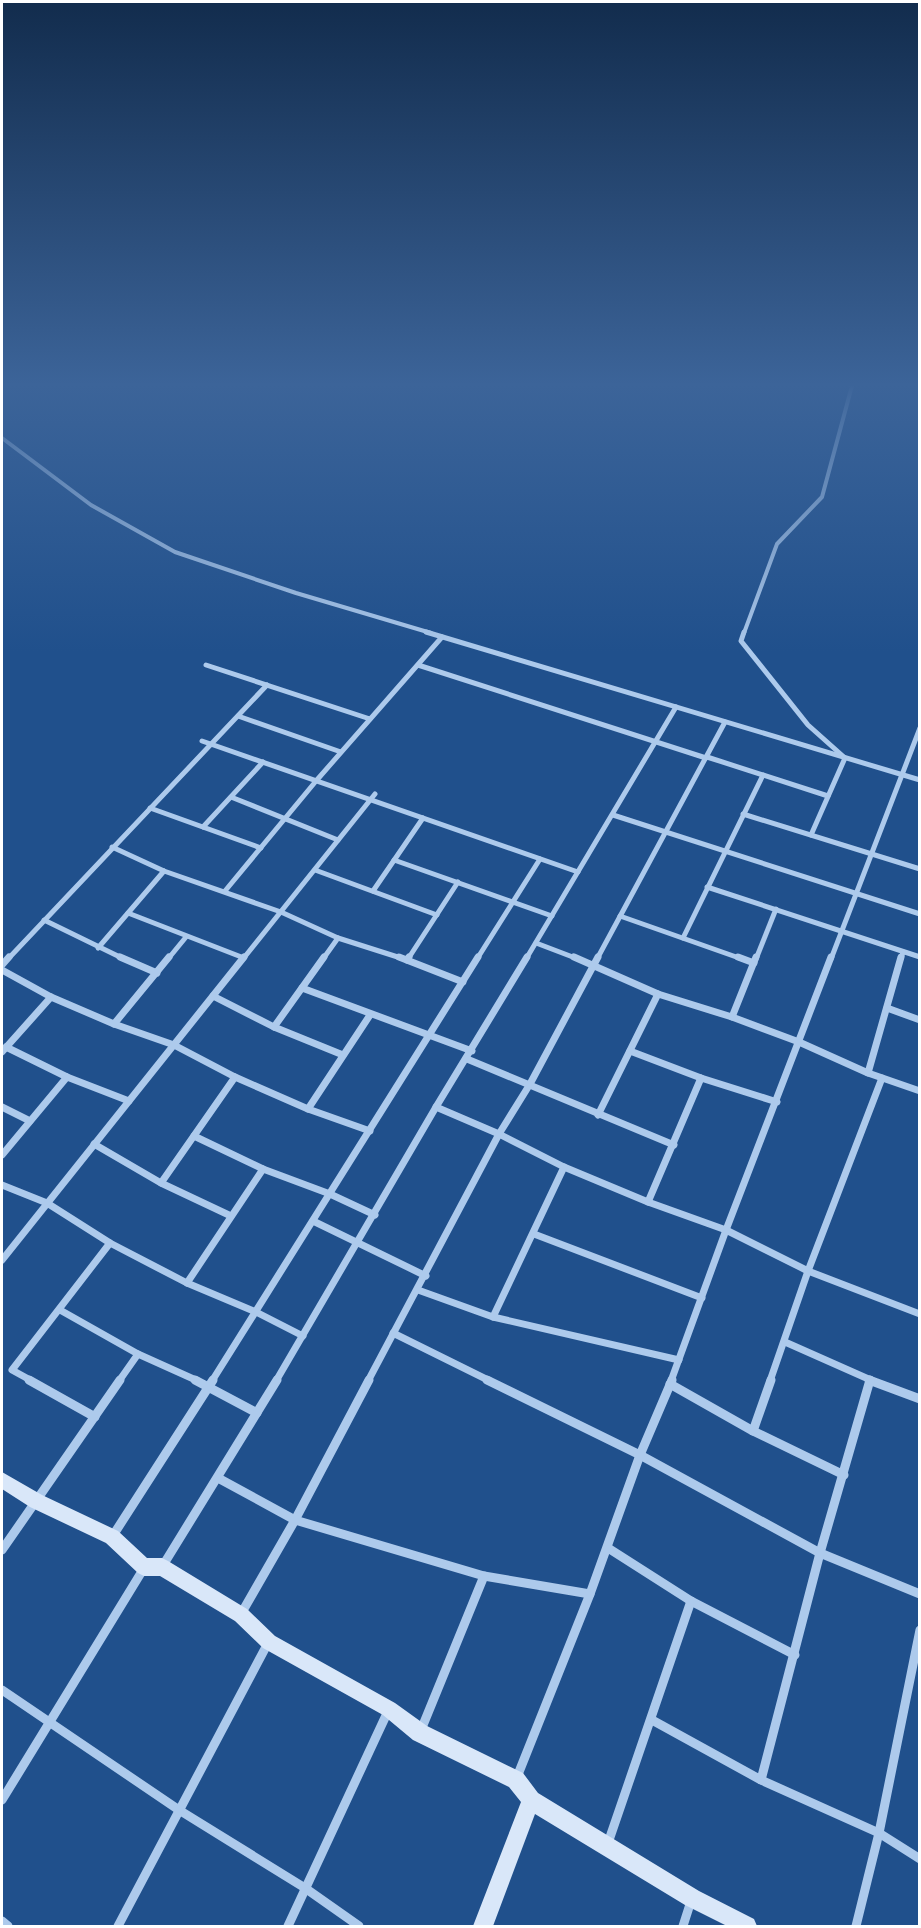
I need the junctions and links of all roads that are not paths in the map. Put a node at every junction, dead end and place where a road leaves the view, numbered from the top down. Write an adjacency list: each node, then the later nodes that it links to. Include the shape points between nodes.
1 (47, 472): 3 (street, via 91,505 175,552)
2 (829, 472): 17 (street, via 822,497 777,544 741,641 808,725)
3 (442, 637): 5 (street); 7 (street)
4 (206, 665): 6 (street)
5 (418, 665): 9 (street); 13 (street)
6 (267, 685): 8 (street); 9 (street)
7 (676, 707): 10 (street); 13 (street)
8 (238, 716): 14 (street); 15 (street)
9 (370, 719): 15 (street)
10 (725, 722): 16 (street); 17 (street)
11 (920, 728): 19 (street)
12 (202, 741): 14 (street)
13 (656, 741): 16 (street); 28 (street)
14 (210, 744): 18 (street); 26 (street)
15 (341, 752): 22 (street)
16 (706, 757): 20 (street); 32 (street)
17 (845, 758): 19 (street); 23 (street)
18 (263, 762): 22 (street); 24 (street)
19 (901, 774): 21 (street); 38 (street)
20 (762, 775): 23 (street); 27 (street)
21 (920, 780)
22 (316, 781): 25 (street); 29 (street)
23 (828, 796): 33 (street)
24 (231, 797): 29 (street); 31 (street)
25 (373, 797): 30 (street); 34 (street)
26 (150, 808): 31 (street); 35 (street)
27 (743, 814): 33 (street); 37 (street)
28 (614, 815): 32 (street); 44 (street)
29 (285, 819): 34 (street); 36 (street)
30 (423, 819): 39 (street); 40 (street)
31 (203, 827): 36 (street)
32 (665, 831): 37 (street); 57 (street)
33 (811, 835): 38 (street)
34 (338, 840): 42 (street)
35 (112, 848): 43 (street); 58 (street)
36 (261, 848): 47 (street)
37 (724, 850): 46 (street); 49 (street)
38 (871, 854): 41 (street); 49 (street)
39 (540, 859): 44 (street); 50 (street)
40 (394, 860): 45 (street); 48 (street)
41 (920, 869)
42 (315, 870): 48 (street); 52 (street)
43 (164, 872): 47 (street); 53 (street)
44 (578, 872): 56 (street)
45 (458, 882): 50 (street); 55 (street)
46 (707, 887): 51 (street); 62 (street)
47 (225, 891): 52 (street)
48 (373, 891): 55 (street)
49 (856, 893): 54 (street); 59 (street)
50 (513, 901): 56 (street); 74 (street)
51 (776, 909): 59 (street); 69 (street)
52 (280, 912): 61 (street); 66 (street)
53 (128, 913): 60 (street); 64 (street)
54 (920, 914)
55 (437, 915): 68 (street)
56 (552, 916): 63 (street)
57 (620, 916): 62 (street); 71 (street)
58 (44, 920): 64 (street); 70 (street)
59 (841, 931): 65 (street); 86 (street)
60 (186, 937): 66 (street); 73 (street)
61 (338, 938): 68 (street); 75 (street)
62 (683, 938): 69 (street)
63 (536, 943): 71 (street); 89 (street)
64 (98, 948): 73 (street)
65 (903, 952): 67 (street); 79 (street)
66 (244, 957): 77 (street)
67 (920, 957)
68 (407, 960): 74 (street)
69 (754, 963): 81 (street)
70 (2, 965)
71 (594, 965): 76 (street); 98 (street)
72 (2, 970): 78 (street)
73 (156, 973): 83 (street)
74 (463, 982): 85 (street)
75 (302, 988): 80 (street); 84 (street)
76 (657, 993): 81 (street); 90 (street)
77 (213, 996): 84 (street); 87 (street)
78 (51, 997): 83 (street); 88 (street)
79 (887, 1008): 82 (street); 93 (street)
80 (370, 1015): 85 (street); 91 (street)
81 (732, 1017): 86 (street)
82 (920, 1020)
83 (114, 1024): 87 (street)
84 (274, 1027): 91 (street)
85 (430, 1034): 89 (street); 107 (street)
86 (799, 1042): 93 (street); 101 (street)
87 (174, 1045): 95 (street); 100 (street)
88 (4, 1050): 94 (street)
89 (472, 1051): 92 (street)
90 (630, 1051): 96 (street); 105 (street)
91 (343, 1055): 104 (street)
92 (467, 1059): 98 (street); 103 (street)
93 (868, 1073): 97 (street)
94 (67, 1077): 100 (street); 106 (street)
95 (235, 1077): 104 (street); 109 (street)
96 (701, 1078): 101 (street); 111 (street)
97 (882, 1078): 99 (street); 128 (street)
98 (530, 1084): 105 (street); 108 (street)
99 (920, 1091)
100 (129, 1101): 110 (street)
101 (777, 1102): 123 (street)
102 (2, 1107): 106 (street)
103 (436, 1107): 108 (street); 120 (street)
104 (308, 1109): 107 (street)
105 (598, 1115): 111 (street)
106 (30, 1120): 112 (street)
107 (370, 1131): 117 (street)
108 (500, 1134): 113 (street); 129 (street)
109 (194, 1136): 114 (street); 115 (street)
110 (94, 1144): 115 (street); 119 (street)
111 (674, 1144): 118 (street)
112 (2, 1155)
113 (564, 1167): 118 (street); 124 (street)
114 (263, 1169): 117 (street); 121 (street)
115 (161, 1183): 121 (street)
116 (2, 1185): 119 (street)
117 (330, 1194): 120 (street); 122 (street)
118 (648, 1202): 123 (street)
119 (47, 1203): 126 (street); 127 (street)
120 (375, 1215): 125 (street)
121 (231, 1216): 130 (street)
122 (313, 1221): 125 (street); 134 (street)
123 (726, 1230): 128 (street); 132 (street)
124 (534, 1234): 132 (street); 136 (street)
125 (358, 1243): 129 (street); 138 (street)
126 (110, 1244): 130 (street); 133 (street)
127 (2, 1260)
128 (808, 1271): 135 (street); 139 (street)
129 (426, 1276): 131 (street)
130 (187, 1283): 134 (street)
131 (418, 1290): 136 (street); 137 (street)
132 (702, 1298): 141 (street)
133 (60, 1310): 140 (street); 147 (street, via 12,1370)
134 (256, 1312): 138 (street); 144 (street)
135 (920, 1314)
136 (493, 1317): 141 (street)
137 (393, 1333): 149 (street); 154 (street)
138 (303, 1336): 146 (street)
139 (785, 1341): 142 (street); 148 (street)
140 (138, 1354): 144 (street); 147 (street)
141 (679, 1360): 143 (street)
142 (870, 1380): 145 (street); 150 (street)
143 (670, 1384): 148 (street); 149 (street)
144 (209, 1386): 146 (street); 155 (street)
145 (920, 1399)
146 (257, 1413): 151 (street)
147 (95, 1418): 153 (street)
148 (753, 1431): 150 (street)
149 (640, 1455): 156 (street); 158 (street)
150 (844, 1475): 158 (street)
151 (218, 1478): 154 (street); 159 (street)
152 (2, 1480): 153 (street)
153 (36, 1501): 155 (street); 157 (street)
154 (295, 1520): 160 (street); 164 (street)
155 (112, 1537): 159 (street)
156 (608, 1548): 161 (street); 163 (street)
157 (2, 1550)
158 (820, 1553): 162 (street); 167 (street)
159 (153, 1567): 164 (street); 171 (street)
160 (484, 1576): 161 (street); 172 (street)
161 (590, 1593): 173 (street)
162 (920, 1594)
163 (691, 1601): 167 (street); 170 (street)
164 (241, 1615): 166 (street)
165 (920, 1630): 178 (street)
166 (269, 1642): 169 (street); 177 (street)
167 (795, 1655): 174 (street)
168 (2, 1690): 171 (street)
169 (389, 1709): 172 (street); 181 (street)
170 (652, 1720): 174 (street); 179 (street)
171 (49, 1722): 175 (street); 177 (street)
172 (420, 1733): 173 (street)
173 (516, 1780): 176 (street)
174 (761, 1780): 178 (street)
175 (2, 1800)
176 (531, 1800): 179 (street); 188 (street)
177 (179, 1809): 181 (street); 185 (street)
178 (879, 1833): 180 (street); 191 (street)
179 (607, 1846): 182 (street)
180 (920, 1859)
181 (305, 1888): 186 (street); 187 (street)
182 (692, 1898): 189 (street); 190 (street)
183 (2, 1921): 184 (street)
184 (8, 1926)
185 (118, 1926)
186 (288, 1926)
187 (358, 1926)
188 (483, 1926)
189 (683, 1926)
190 (747, 1926)
191 (856, 1926)

